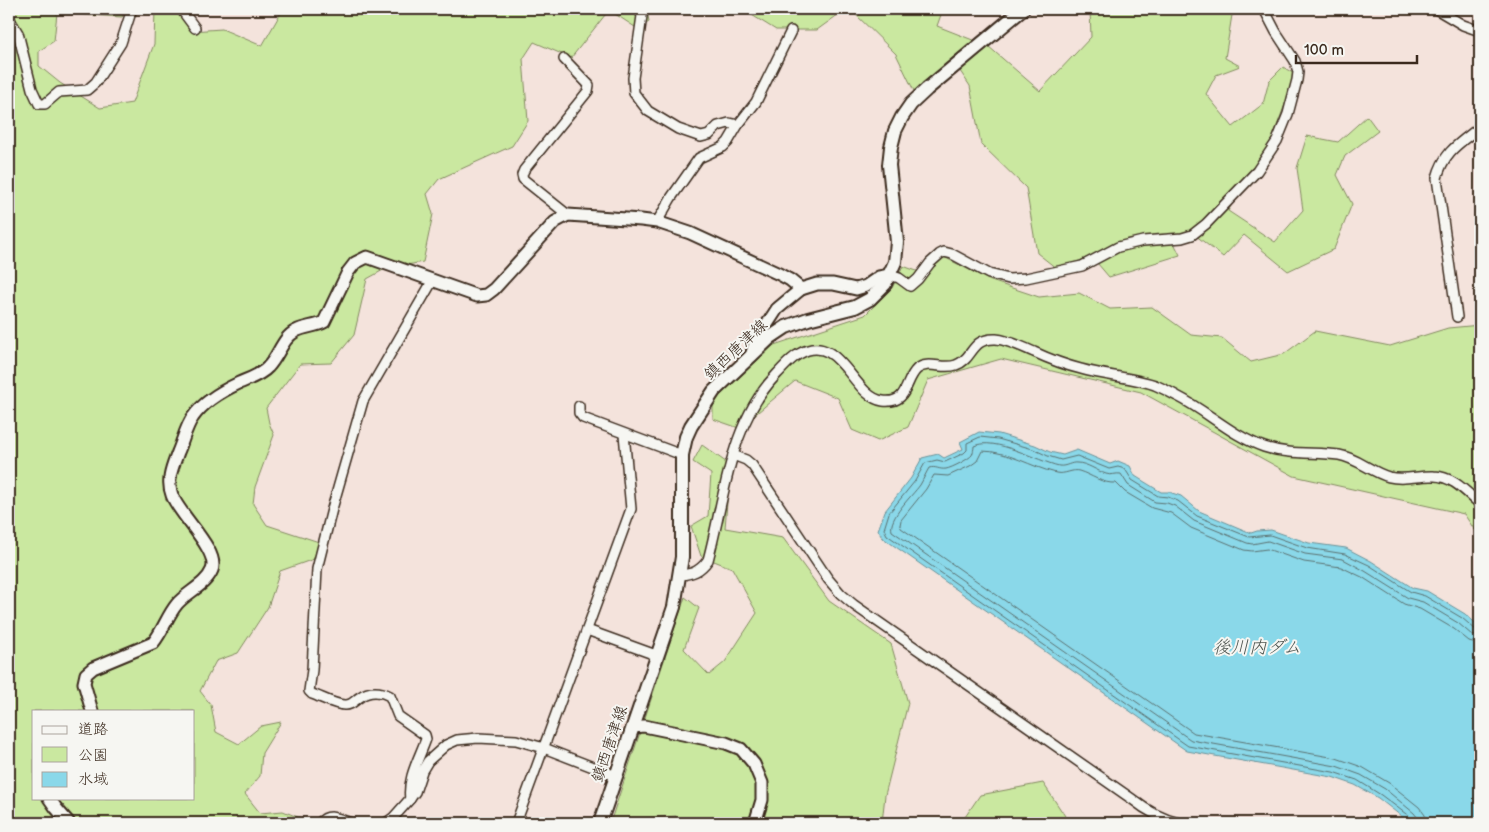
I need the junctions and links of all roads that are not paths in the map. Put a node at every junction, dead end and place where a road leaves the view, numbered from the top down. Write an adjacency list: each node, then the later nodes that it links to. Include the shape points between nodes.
1 (132, 9): 7 (street, via 121,42 96,82 87,90 59,92 45,104 39,104 32,89 18,33)
2 (181, 9): 8 (street)
3 (640, 9): 12 (street, via 634,93 648,112 678,129 701,137 729,122)
4 (1023, 9): 16 (main road, 鎮西唐津線, via 911,104 895,131 889,165 897,242)
5 (1264, 9): 16 (street, via 1296,61 1297,80 1288,114 1277,141 1257,171 1192,235 1118,247 1082,266 1026,278 1010,279 990,274 944,252 910,286)
6 (1436, 9): 9 (street, via 1463,25)
7 (9, 18)
8 (195, 28)
9 (1480, 28)
10 (790, 31): 12 (street, via 756,102)
11 (564, 59): 14 (street, via 589,85 588,90 522,175)
12 (738, 125): 15 (street, via 723,147 699,158)
13 (1480, 126): 19 (street, via 1450,151 1440,165 1437,178)
14 (568, 215): 15 (street); 17 (street, via 555,222 486,296 477,296)
15 (656, 222): 18 (street, via 780,274)
16 (890, 274): 18 (street, via 856,289 817,284); 20 (main road, 鎮西唐津線, via 870,299 855,307 786,327)
17 (433, 280): 29 (street, via 367,257 348,272 324,322 294,331 269,366 219,392 192,417 169,483 172,497 213,559 213,570 178,603 153,643 93,668 86,674 84,683); 33 (street, via 363,401 316,568 309,688 312,694 347,705 372,692 390,696 398,716 426,739 411,777)
18 (801, 289): 20 (street, via 777,308 755,343)
19 (1457, 317)
20 (751, 356): 23 (main road, 鎮西唐津線, via 702,408 691,426)
21 (579, 406): 22 (street, via 578,413 583,418)
22 (624, 434): 23 (street); 27 (street, via 631,508)
23 (682, 455): 26 (main road, 鎮西唐津線)
24 (733, 455): 25 (street, via 742,428 768,384 800,353 811,349 830,353 865,392 872,398 886,401 901,396 912,375 922,366 954,366 984,340 998,339 1083,370 1157,386 1262,446 1287,453 1354,459 1390,478 1444,477); 26 (street, via 708,560 701,570); 42 (street, via 752,465 840,594 1142,808)
25 (1480, 504)
26 (680, 575): 30 (main road, 鎮西唐津線, via 674,607)
27 (587, 630): 28 (street); 31 (street)
28 (653, 654)
29 (92, 710)
30 (633, 727): 32 (main road, 鎮西唐津線); 41 (street, via 644,726 741,749 754,764 762,783 762,800)
31 (544, 748): 32 (street); 33 (street, via 516,740 457,740 428,761); 39 (street)
32 (616, 776): 40 (main road, 鎮西唐津線)
33 (410, 799): 38 (street)
34 (50, 800): 35 (street)
35 (69, 823)
36 (320, 823): 37 (street, via 334,817)
37 (351, 823)
38 (386, 823)
39 (516, 823)
40 (600, 823)
41 (755, 823)
42 (1179, 823)

